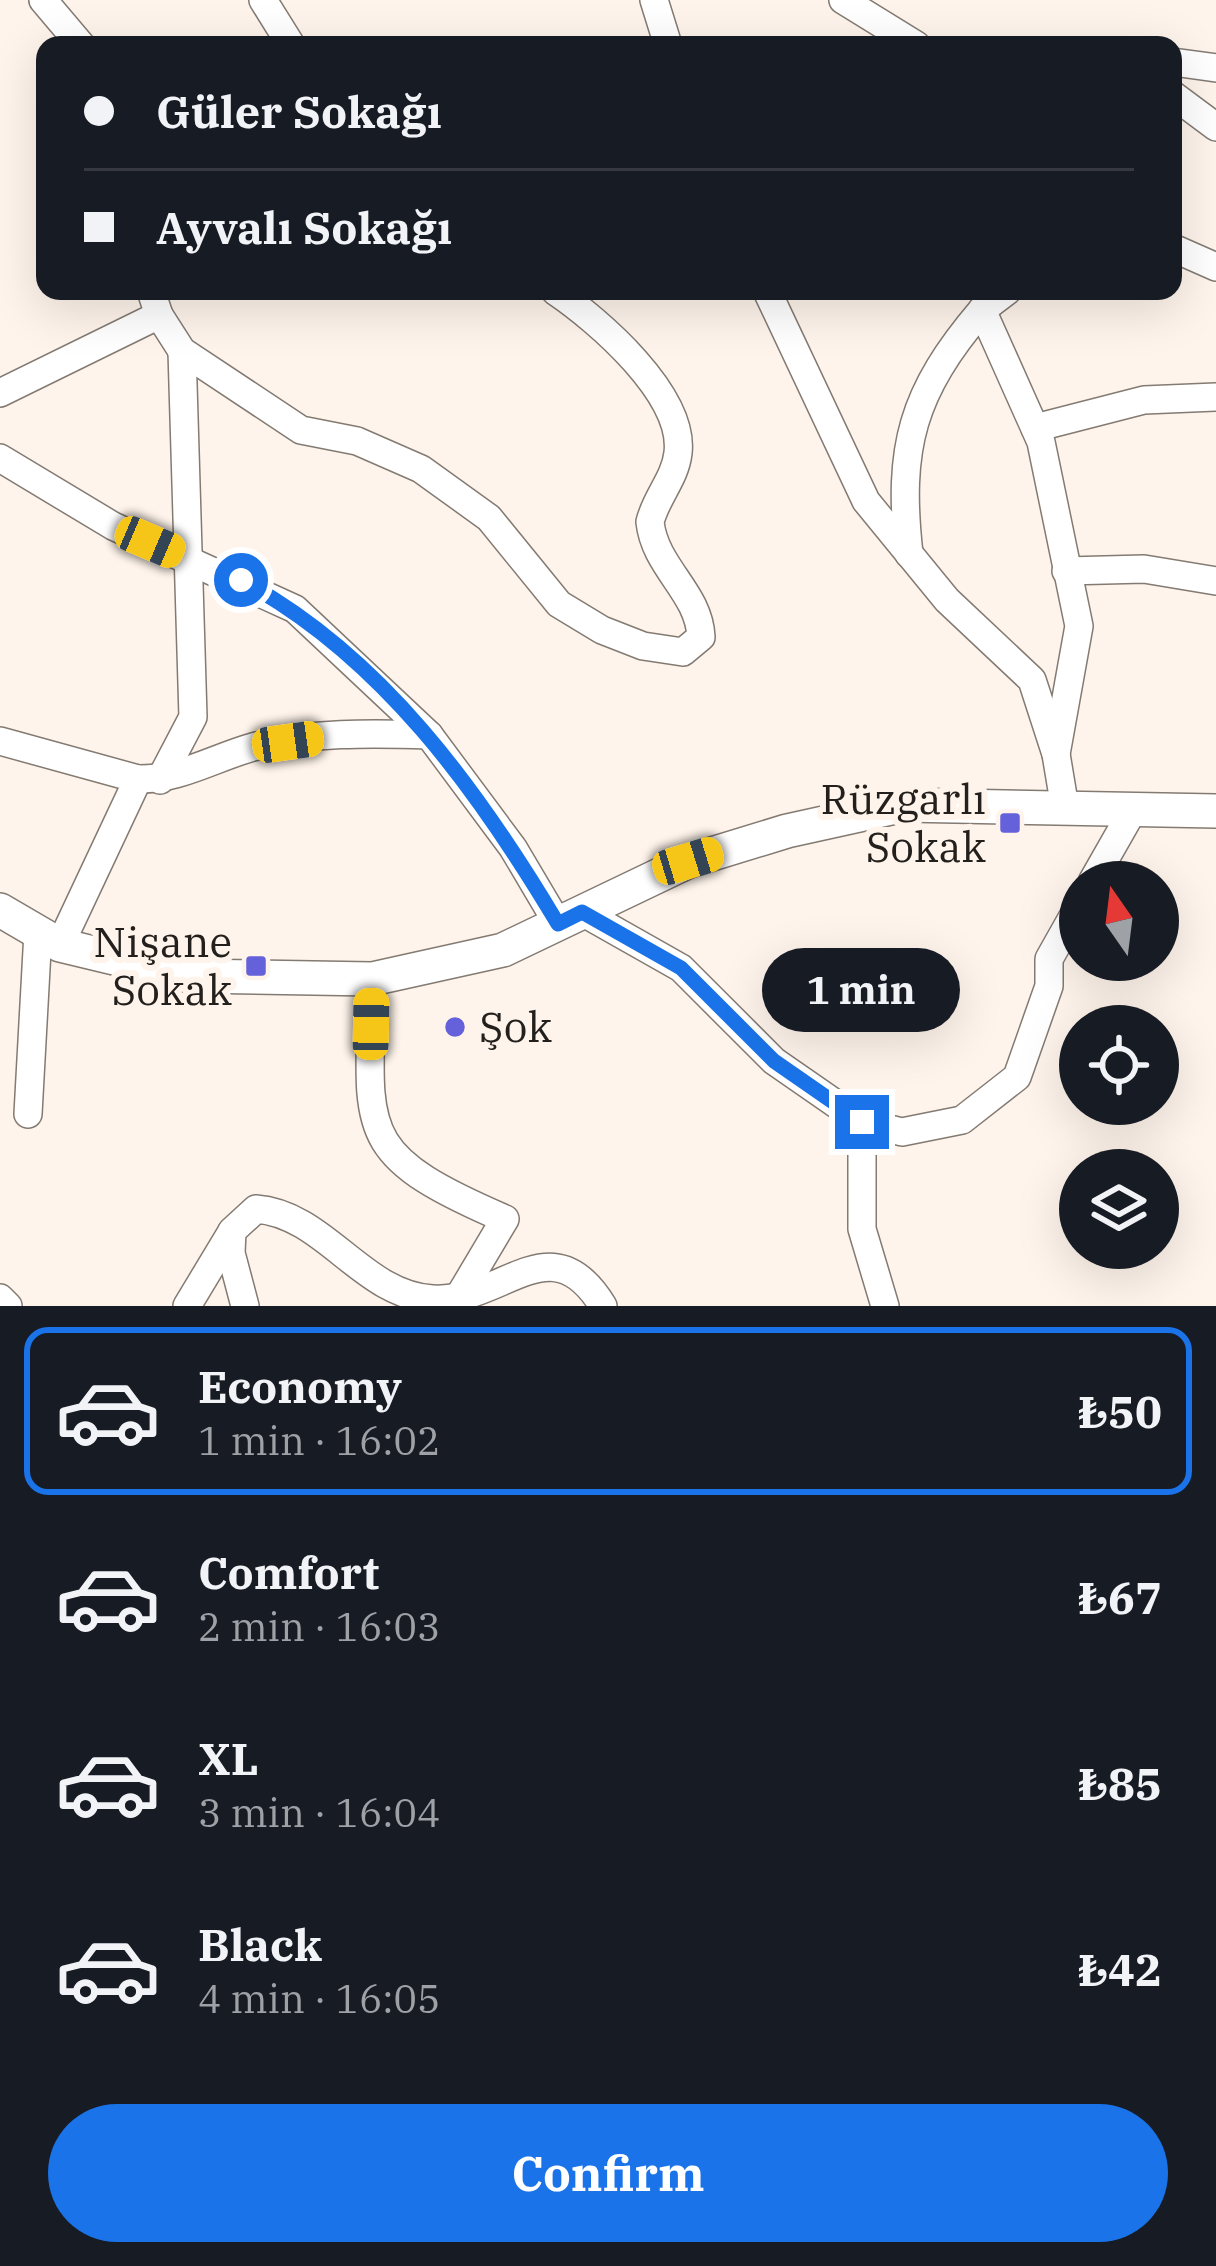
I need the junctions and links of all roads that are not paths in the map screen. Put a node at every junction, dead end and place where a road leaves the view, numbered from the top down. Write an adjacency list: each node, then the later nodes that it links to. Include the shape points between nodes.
1 (43, 0): 5 (street)
2 (263, 0): 6 (street)
3 (654, 0): 7 (street)
4 (843, 0): 8 (street)
5 (74, 36)
6 (286, 36)
7 (665, 36)
8 (901, 36)
9 (1182, 63): 10 (street)
10 (1216, 68)
11 (1182, 102): 12 (street)
12 (1216, 127)
13 (1182, 252): 14 (street)
14 (1216, 268)
15 (568, 300): 20 (street, via 602,323 672,418 676,466 650,522 664,568 700,616 701,637 683,652 644,646 559,604 489,518 421,469 357,441 302,430)
16 (771, 300): 25 (street, via 866,501)
17 (995, 300): 19 (street)
18 (155, 303): 20 (street); 21 (street)
19 (982, 310): 23 (street); 25 (street, via 940,360 907,440)
20 (182, 351): 26 (street)
21 (0, 393)
22 (1216, 398): 23 (street, via 1144,400)
23 (1035, 428): 27 (street)
24 (0, 458): 26 (street, via 112,526)
25 (909, 554): 31 (street, via 1032,680)
26 (188, 558): 29 (street, via 295,609); 32 (street, via 193,717)
27 (1066, 571): 28 (street, via 1144,569); 31 (street, via 1079,626)
28 (1216, 581)
29 (429, 735): 32 (street, via 353,733 256,747); 38 (street)
30 (0, 741): 32 (street)
31 (1056, 754): 33 (street)
32 (149, 779): 39 (street)
33 (1065, 808): 34 (street); 38 (street, via 905,805 787,831 688,861)
34 (1133, 810): 35 (street); 36 (street)
35 (1216, 811)
36 (1104, 861)
37 (0, 910): 39 (street)
38 (570, 918): 41 (street, via 503,950); 43 (street, via 681,968 774,1061)
39 (49, 939): 41 (street, via 189,976); 42 (street)
40 (1059, 941): 43 (street, via 1017,1077 962,1120 902,1132)
41 (372, 979): 45 (street, via 370,1114 387,1148 420,1180 505,1219)
42 (28, 1114)
43 (862, 1122): 51 (street, via 862,1229)
44 (232, 1231): 45 (street, via 243,1216 271,1210 392,1289 436,1300); 48 (street); 49 (street)
45 (461, 1293): 50 (street, via 560,1267 578,1272)
46 (0, 1298): 47 (street)
47 (8, 1306)
48 (187, 1306)
49 (245, 1306)
50 (603, 1306)
51 (885, 1306)

